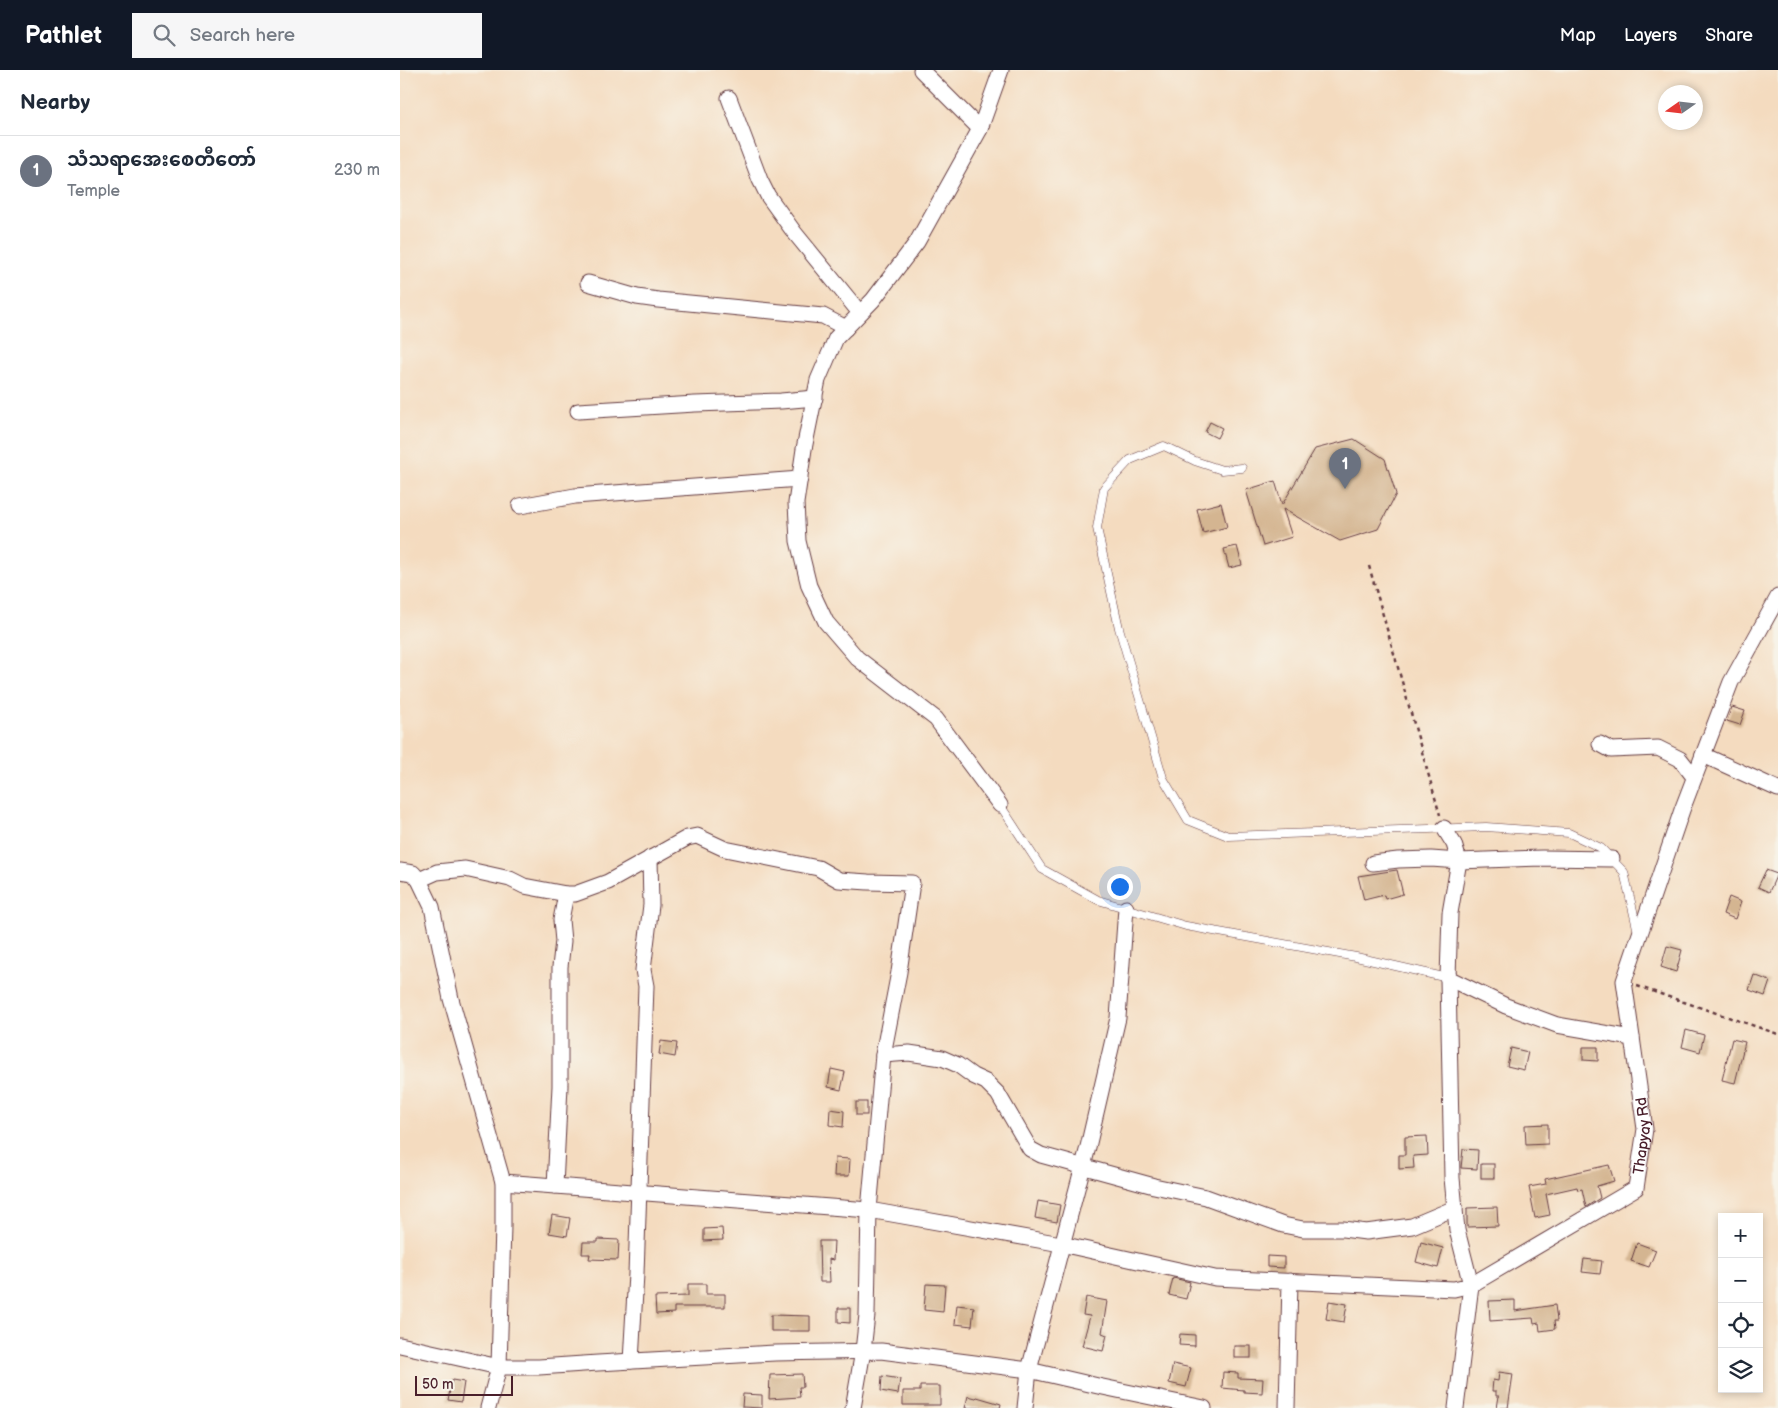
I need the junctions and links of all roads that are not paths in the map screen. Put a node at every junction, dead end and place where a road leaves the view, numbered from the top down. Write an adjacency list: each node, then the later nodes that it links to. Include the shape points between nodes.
1 (921, 70): 4 (street)
2 (1001, 70): 4 (street)
3 (729, 98): 6 (street, via 768,196)
4 (980, 129): 6 (street, via 917,242)
5 (588, 283): 7 (street, via 658,300 823,316)
6 (860, 313): 7 (street)
7 (846, 328): 8 (street, via 836,338 818,380)
8 (815, 398): 9 (street); 11 (street)
9 (578, 411)
10 (1242, 468): 19 (lane, via 1222,470 1164,446 1130,460 1104,488 1097,528 1119,628 1163,778 1188,820 1228,836)
11 (800, 479): 12 (street, via 575,496); 18 (street, via 796,503 798,541 809,586 826,622 857,658 936,718)
12 (520, 506)
13 (1778, 596): 15 (street, Thapyay Rd, via 1731,682)
14 (1600, 744): 16 (street, via 1611,750 1658,748 1680,759)
15 (1703, 756): 16 (street, Thapyay Rd); 17 (street)
16 (1694, 777): 28 (street, Thapyay Rd)
17 (1778, 789)
18 (1000, 805): 27 (lane, via 1042,868 1098,900)
19 (1444, 828): 21 (lane, via 1486,827 1569,833 1601,848); 22 (street)
20 (650, 858): 26 (street, via 608,882 576,894); 31 (street, via 697,836 725,849 818,868 839,880 912,883); 35 (street, via 651,905 643,970 646,986)
21 (1612, 859): 22 (street); 28 (lane, via 1624,872)
22 (1459, 861): 23 (street, via 1432,859); 29 (street, via 1450,913)
23 (1372, 863)
24 (400, 871): 25 (street, via 413,873)
25 (419, 880): 26 (street, via 438,872 465,870); 33 (street, via 432,907 450,1000)
26 (566, 894): 34 (street, via 561,920 560,1086)
27 (1126, 908): 29 (lane, via 1186,926 1356,957); 32 (street, via 1118,1018)
28 (1639, 936): 30 (street, Thapyay Rd, via 1624,981)
29 (1448, 978): 30 (street, via 1506,1006 1557,1025); 36 (street)
30 (1632, 1038): 40 (street, Thapyay Rd, via 1645,1129 1636,1188)
31 (884, 1055): 32 (street, via 909,1053 942,1058 958,1065 986,1082 998,1094 1030,1149 1041,1155); 37 (street)
32 (1083, 1165): 36 (street, via 1103,1173 1206,1197 1303,1229 1366,1232 1412,1226); 38 (street)
33 (503, 1182): 34 (street); 44 (street)
34 (555, 1186): 35 (street)
35 (638, 1193): 37 (street); 43 (street)
36 (1455, 1208): 40 (street, via 1456,1230)
37 (869, 1210): 38 (street); 42 (street)
38 (1061, 1244): 39 (street, via 1215,1278); 45 (street)
39 (1290, 1281): 40 (street, via 1454,1289); 50 (street)
40 (1471, 1285): 51 (street)
41 (400, 1345): 44 (street)
42 (863, 1351): 43 (street); 45 (street); 47 (street)
43 (631, 1361): 44 (street, via 539,1368)
44 (499, 1367): 46 (street)
45 (1029, 1370): 48 (street); 49 (street)
46 (488, 1408)
47 (853, 1408)
48 (1025, 1408)
49 (1204, 1408)
50 (1287, 1408)
51 (1456, 1408)

